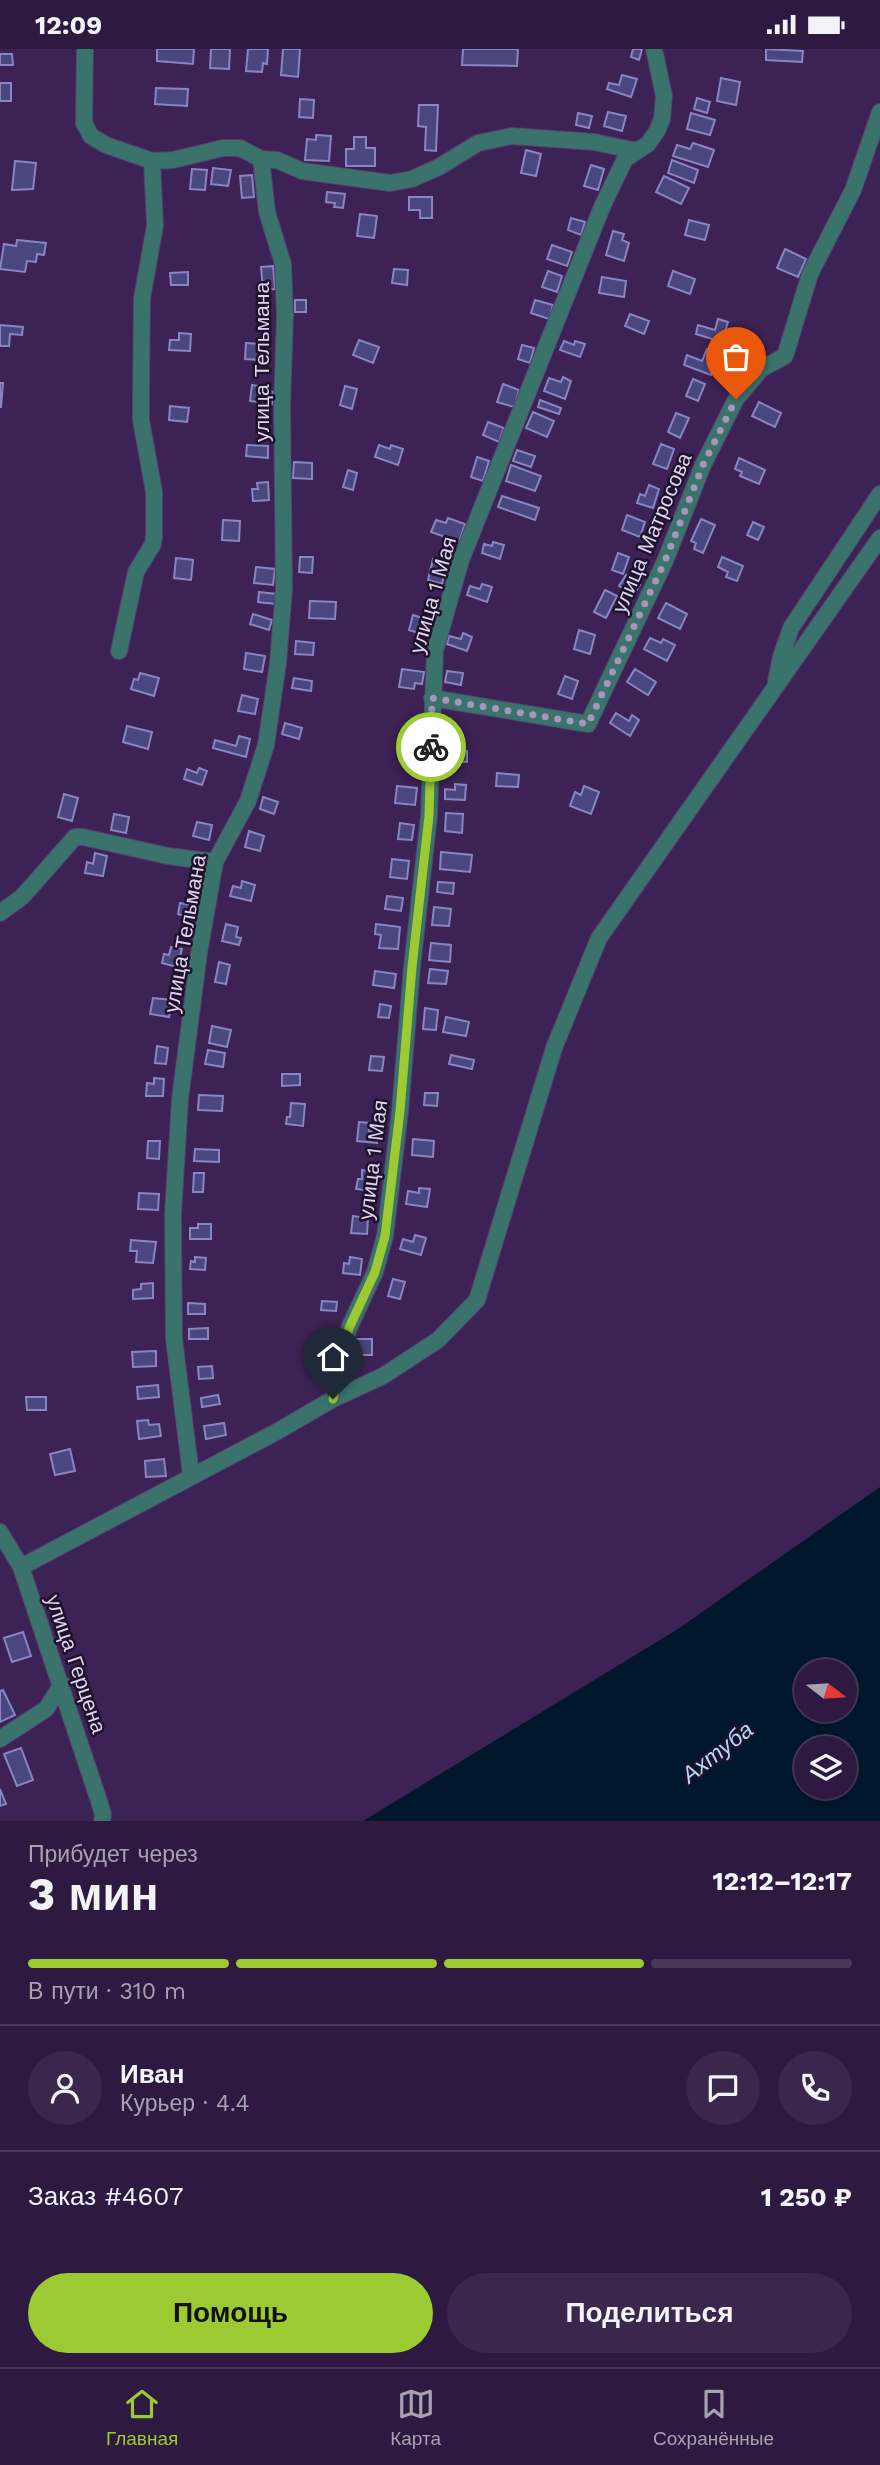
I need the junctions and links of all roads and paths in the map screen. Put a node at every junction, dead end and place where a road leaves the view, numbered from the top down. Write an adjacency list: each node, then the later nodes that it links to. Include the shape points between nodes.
1 (85, 49): 6 (street, via 84,124 91,136)
2 (654, 49): 4 (street, улица 1 Мая, via 664,107 657,131)
3 (880, 112): 11 (street, улица Матросова, via 853,190 810,274 785,356 761,369 736,399 588,724)
4 (637, 151): 5 (street, via 594,142 512,137 478,143 439,167 390,183); 11 (street, улица 1 Мая, via 625,159 602,207 463,555 435,650)
5 (261, 159): 6 (street, via 240,148 222,148); 12 (street, улица Тельмана, via 267,212 283,264 284,589 266,745 248,801)
6 (152, 161): 9 (street, via 155,226 142,298 141,420 154,492 154,536 136,572)
7 (880, 495): 10 (street, via 791,628)
8 (880, 538): 10 (street)
9 (119, 650)
10 (775, 687): 14 (street, via 599,938 554,1048 477,1300 438,1340 383,1375)
11 (432, 698): 14 (street, улица 1 Мая, via 429,816 385,1236 375,1272 349,1328)
12 (215, 862): 13 (street, via 75,837 22,897); 15 (street, улица Тельмана, via 180,1099 173,1214 174,1339)
13 (0, 913)
14 (333, 1399): 15 (street)
15 (191, 1475): 17 (street)
16 (0, 1532): 17 (street, улица Герцена)
17 (21, 1567): 18 (street, улица Герцена)
18 (62, 1684): 19 (street, via 46,1709); 20 (street, улица Герцена)
19 (0, 1739)
20 (102, 1817)

